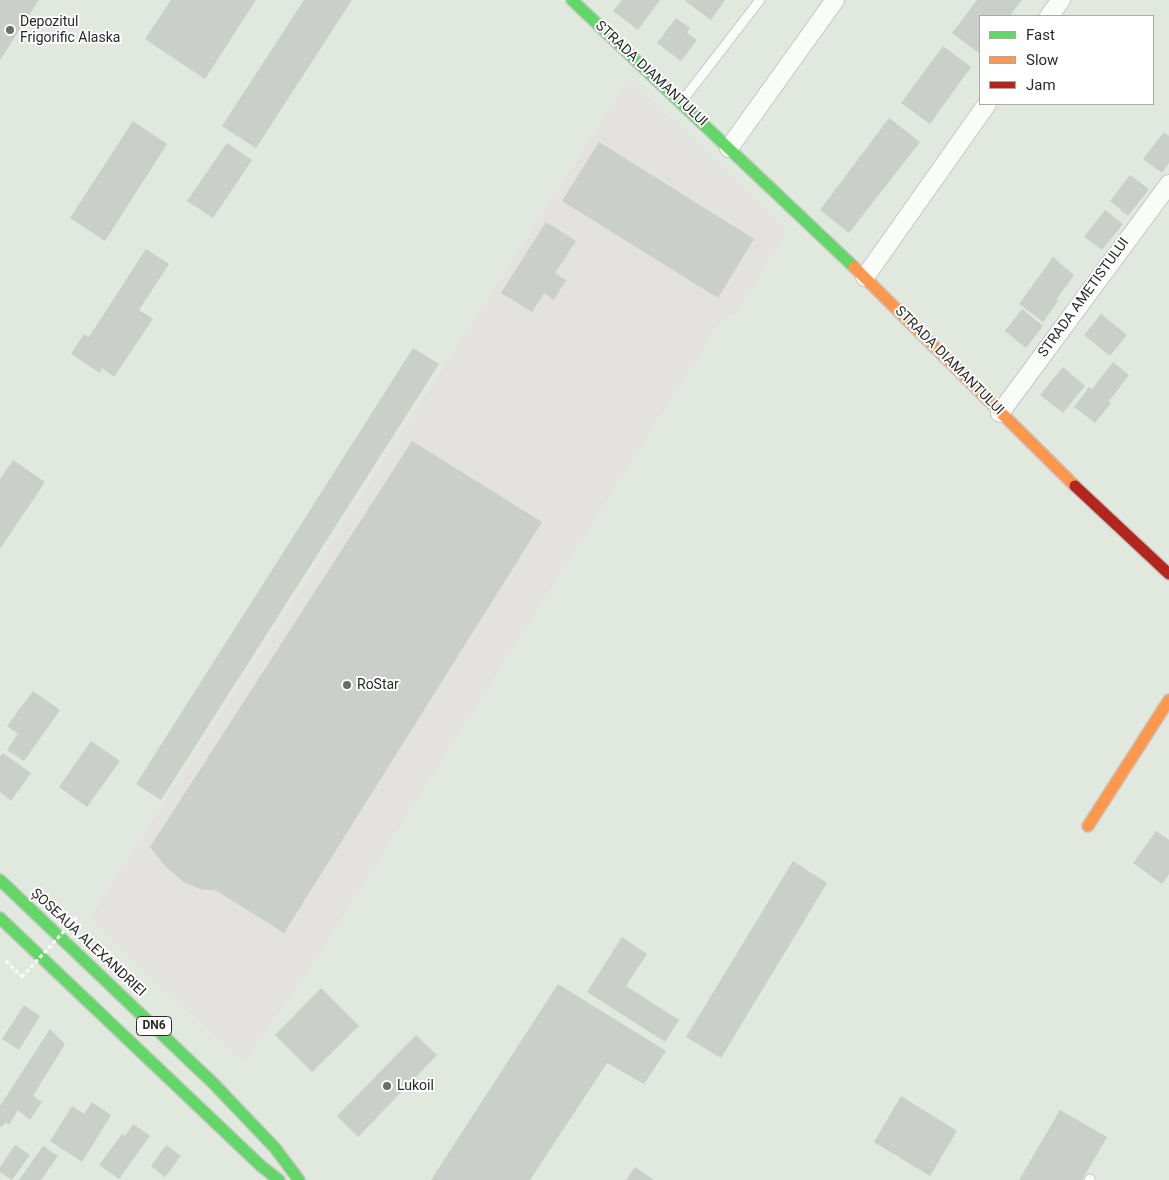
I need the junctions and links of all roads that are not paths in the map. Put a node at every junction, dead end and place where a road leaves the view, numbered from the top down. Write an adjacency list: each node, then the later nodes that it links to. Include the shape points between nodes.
1 (572, 0): 6 (street, STRADA DIAMANTULUI)
2 (760, 0): 6 (lane)
3 (835, 0): 8 (street)
4 (1061, 0): 5 (street)
5 (1050, 15)
6 (681, 102): 8 (street, STRADA DIAMANTULUI)
7 (986, 105): 10 (street)
8 (729, 148): 10 (street, STRADA DIAMANTULUI)
9 (1169, 184): 11 (street, STRADA AMETISTULUI)
10 (865, 277): 11 (street, STRADA DIAMANTULUI)
11 (1000, 413): 12 (street, STRADA DIAMANTULUI)
12 (1169, 574)
13 (1169, 700): 14 (street)
14 (1088, 826)
15 (0, 880): 18 (street, ȘOSEAUA ALEXANDRIEI / DN6, via 214,1084 275,1148)
16 (0, 918): 17 (street, DN6)
17 (279, 1180)
18 (300, 1180)

